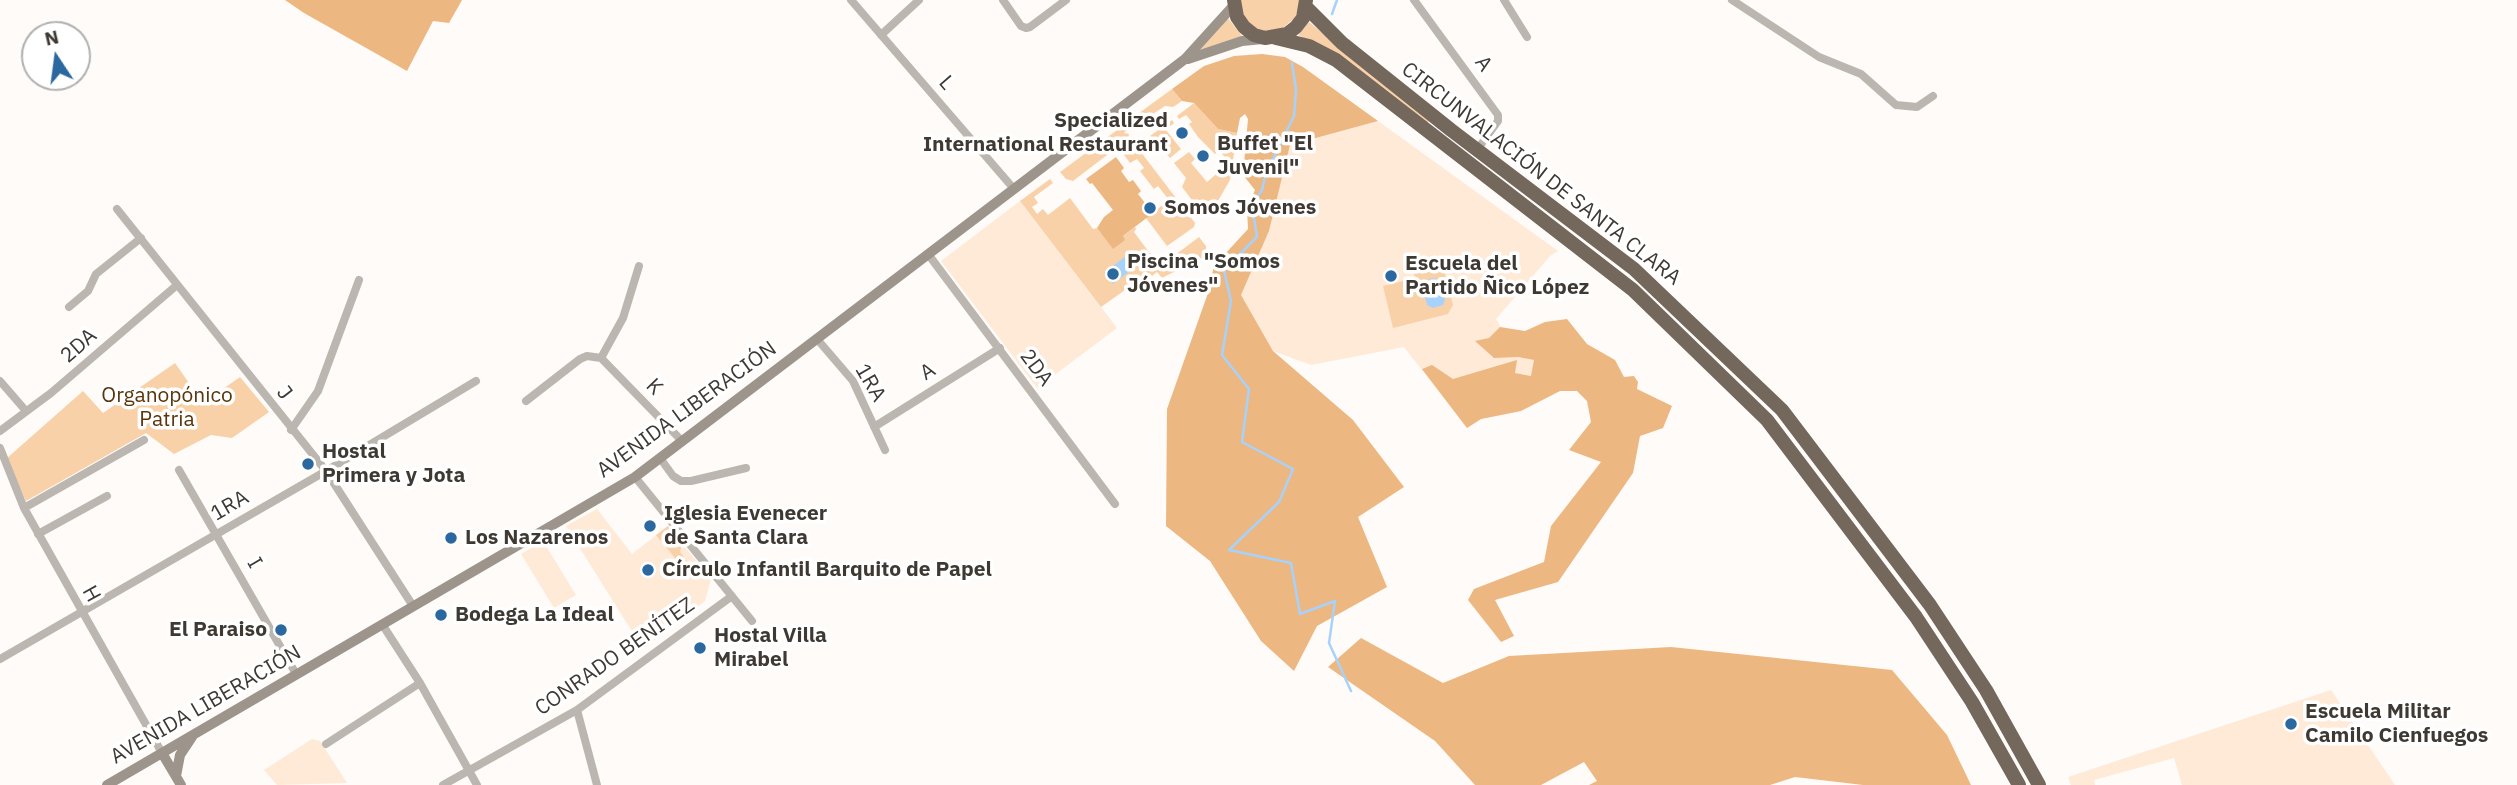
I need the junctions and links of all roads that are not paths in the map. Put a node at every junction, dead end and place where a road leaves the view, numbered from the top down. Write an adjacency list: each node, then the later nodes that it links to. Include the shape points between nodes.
1 (851, 0): 10 (street, L)
2 (919, 0): 10 (street)
3 (1003, 0): 4 (street, via 1026,28)
4 (1066, 0)
5 (1415, 0): 15 (street, A, via 1498,115)
6 (1504, 0): 11 (street)
7 (1732, 0): 14 (street, via 1819,57 1861,74 1896,105 1917,107)
8 (1234, 3): 12 (highway, via 1244,27); 13 (main road, AVENIDA LIBERACIÓN)
9 (1306, 3): 12 (highway, via 1296,27); 15 (highway, CIRCUNVALACIÓN DE SANTA CLARA, via 1342,43)
10 (881, 35): 16 (street, L)
11 (1528, 37)
12 (1270, 38): 13 (main road, AVENIDA LIBERACIÓN, via 1242,41); 66 (highway, CIRCUNVALACIÓN DE SANTA CLARA, via 1309,46 1336,60 1623,282 1768,419 1916,617)
13 (1185, 59): 16 (main road, AVENIDA LIBERACIÓN)
14 (1933, 96)
15 (1477, 150): 67 (highway, CIRCUNVALACIÓN DE SANTA CLARA, via 1634,269 1782,410 1930,606 1986,690)
16 (1014, 189): 19 (main road, AVENIDA LIBERACIÓN)
17 (117, 209): 18 (street, J)
18 (141, 238): 22 (street, J); 23 (street, via 96,274 88,291)
19 (928, 254): 24 (main road, AVENIDA LIBERACIÓN); 25 (street, 2DA)
20 (639, 265): 26 (street, via 624,318)
21 (359, 280): 33 (street, via 318,391)
22 (177, 285): 30 (street, 2DA); 33 (street, J)
23 (69, 307)
24 (817, 339): 31 (street, 1RA, via 853,381); 35 (main road, AVENIDA LIBERACIÓN)
25 (1000, 348): 31 (street, A); 44 (street, 2DA)
26 (601, 358): 29 (street, via 580,359); 35 (street, K)
27 (0, 381): 30 (street)
28 (476, 381): 41 (street, 1RA)
29 (526, 401)
30 (26, 411): 32 (street, 2DA)
31 (874, 427): 37 (street, 1RA)
32 (0, 430)
33 (291, 430): 41 (street, J)
34 (144, 440): 45 (street)
35 (682, 441): 38 (main road, AVENIDA LIBERACIÓN)
36 (0, 447): 45 (street, H)
37 (886, 450)
38 (660, 458): 39 (street, via 681,481); 42 (main road, AVENIDA LIBERACIÓN)
39 (746, 468)
40 (180, 470): 47 (street, I)
41 (326, 471): 47 (street, 1RA); 49 (street, J)
42 (635, 477): 48 (street); 49 (main road, AVENIDA LIBERACIÓN)
43 (107, 496): 46 (street)
44 (1115, 504)
45 (24, 508): 46 (street, H)
46 (38, 534): 50 (street, H)
47 (217, 534): 50 (street, 1RA); 54 (street, I)
48 (732, 596): 51 (street); 56 (street, CONRADO BENÍTEZ)
49 (413, 606): 52 (main road, AVENIDA LIBERACIÓN)
50 (82, 612): 53 (street, 1RA); 59 (street, H)
51 (752, 621)
52 (383, 624): 54 (main road, AVENIDA LIBERACIÓN); 55 (street)
53 (0, 659)
54 (296, 674): 57 (main road, AVENIDA LIBERACIÓN)
55 (420, 683): 58 (street); 60 (street)
56 (577, 710): 60 (street, CONRADO BENÍTEZ); 65 (street)
57 (194, 734): 59 (main road, AVENIDA LIBERACIÓN); 61 (main road, via 180,755)
58 (326, 744)
59 (162, 753): 61 (main road); 62 (main road, AVENIDA LIBERACIÓN)
60 (469, 770): 63 (street, CONRADO BENÍTEZ); 64 (street)
61 (178, 780)
62 (107, 785)
63 (443, 785)
64 (477, 785)
65 (597, 785)
66 (2019, 785)
67 (2039, 785)

